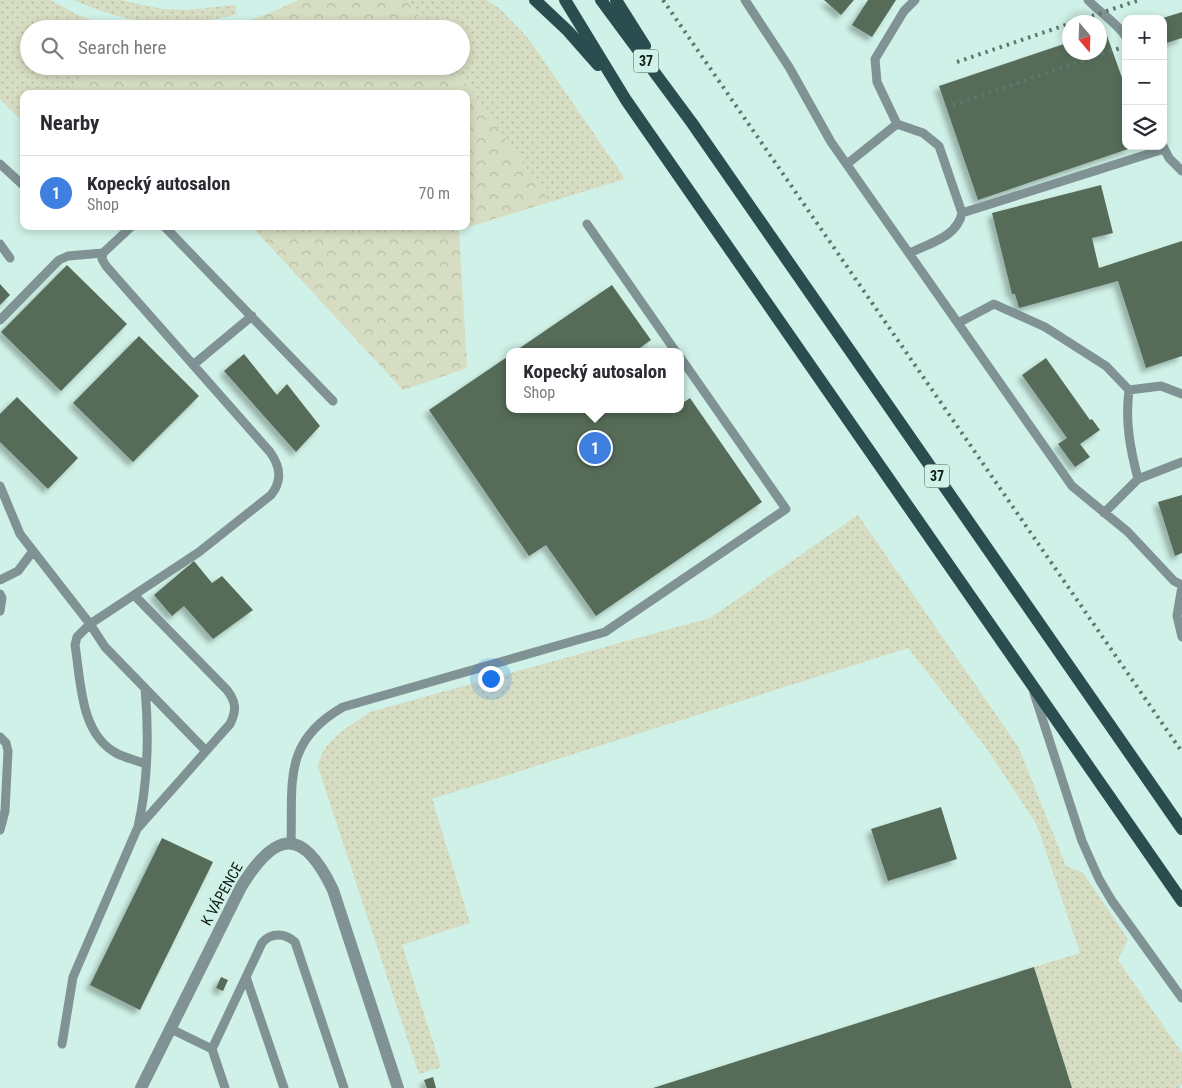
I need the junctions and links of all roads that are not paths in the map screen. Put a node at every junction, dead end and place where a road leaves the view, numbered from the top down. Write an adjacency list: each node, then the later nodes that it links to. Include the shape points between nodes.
1 (535, 0): 9 (main road, via 568,32)
2 (565, 0): 9 (main road, 37)
3 (601, 0): 10 (main road, 37)
4 (616, 0): 10 (main road, 37)
5 (745, 0): 15 (lane, via 790,67 831,142)
6 (914, 0): 11 (lane, via 875,59 877,82)
7 (1088, 0): 8 (lane)
8 (1122, 31)
9 (626, 100): 47 (main road, 37)
10 (692, 123): 53 (main road, 37)
11 (897, 124): 15 (lane); 18 (lane, via 923,133 939,146)
12 (1157, 150): 18 (lane)
13 (1165, 150): 16 (lane)
14 (0, 164): 17 (lane)
15 (847, 164): 24 (lane)
16 (1182, 171)
17 (20, 182)
18 (962, 213): 24 (lane, via 960,222 950,234)
19 (587, 224): 29 (lane)
20 (128, 230): 23 (lane)
21 (168, 230): 26 (lane)
22 (0, 244): 25 (lane)
23 (103, 253): 27 (lane, via 68,256 59,260); 31 (lane, via 102,258 111,273)
24 (910, 253): 28 (lane)
25 (10, 258)
26 (252, 316): 31 (lane); 34 (lane)
27 (0, 320)
28 (960, 322): 32 (lane, via 994,304 1045,327 1106,366); 38 (lane, via 1072,486)
29 (673, 348)
30 (684, 363): 55 (lane, via 786,509 605,632 343,707 326,717 298,749 294,769)
31 (193, 365): 43 (lane, via 270,452 278,467 279,482 271,494 213,542)
32 (1129, 390): 33 (lane, via 1162,386); 36 (lane, via 1126,412 1128,437)
33 (1182, 394)
34 (333, 401)
35 (1182, 462): 36 (lane)
36 (1138, 479): 38 (lane)
37 (0, 486): 39 (lane, via 15,524)
38 (1104, 512): 41 (lane, via 1128,532 1174,581)
39 (33, 552): 40 (lane, via 18,571); 45 (lane)
40 (0, 580)
41 (1182, 585): 46 (lane, via 1177,616)
42 (0, 594): 44 (lane)
43 (134, 595): 45 (lane); 50 (lane, via 227,690 235,704 230,724)
44 (0, 612)
45 (90, 624): 48 (lane, via 105,647); 51 (lane, via 76,637 75,645 90,724 107,747)
46 (1182, 637)
47 (1031, 684): 56 (main road, 37); 58 (lane, via 1082,841 1099,879)
48 (145, 688): 50 (lane); 51 (lane, via 148,713)
49 (0, 737): 54 (lane, via 8,751 5,811)
50 (206, 751): 52 (lane)
51 (146, 764): 52 (lane)
52 (137, 829): 60 (lane, via 73,977)
53 (1182, 829)
54 (0, 830)
55 (291, 843): 59 (street, K VÁPENCE, via 270,852 248,876); 66 (street, via 310,852 333,890)
56 (1182, 901)
57 (246, 977): 61 (lane); 64 (lane); 65 (lane, via 267,937 282,935 295,942)
58 (1182, 998)
59 (172, 1029): 61 (lane); 62 (street, K VÁPENCE)
60 (62, 1044)
61 (212, 1049): 63 (lane)
62 (141, 1088)
63 (225, 1088)
64 (284, 1088)
65 (344, 1088)
66 (398, 1088)

